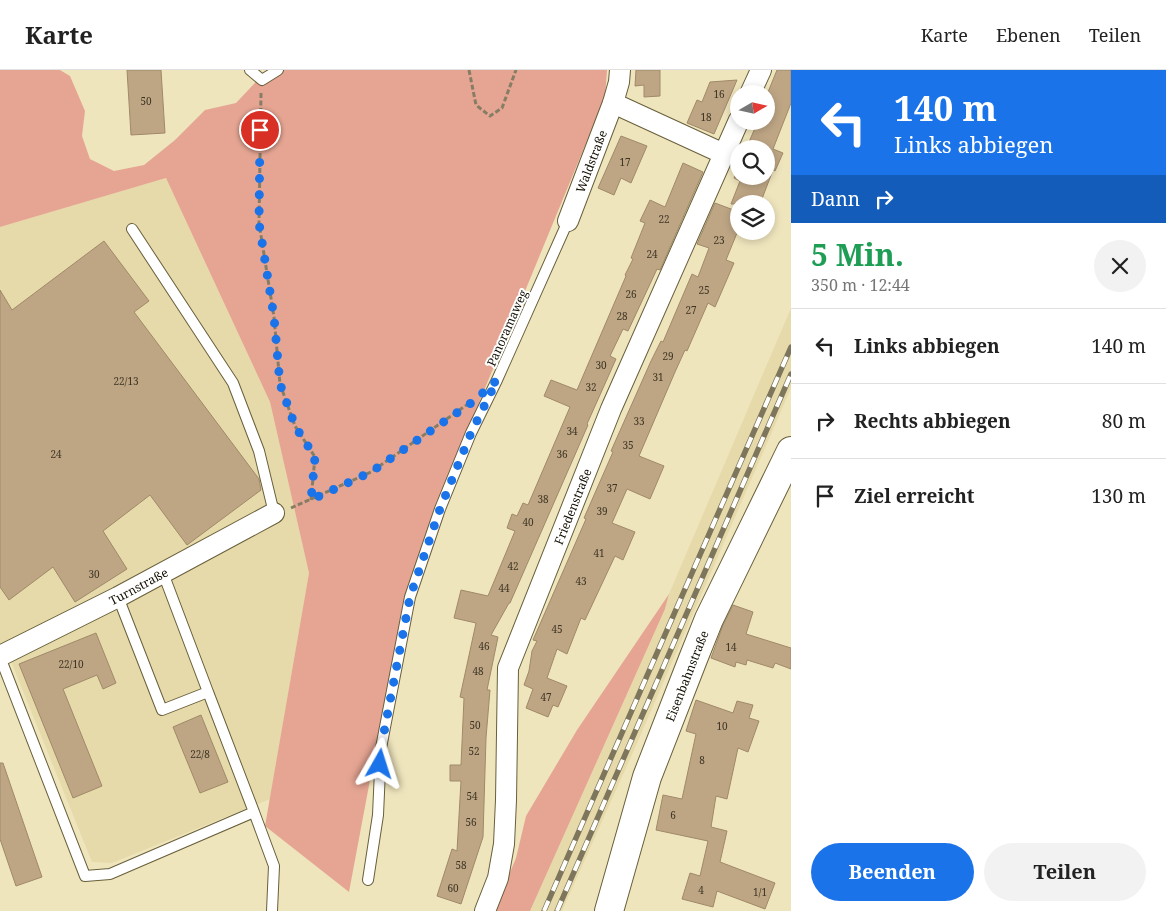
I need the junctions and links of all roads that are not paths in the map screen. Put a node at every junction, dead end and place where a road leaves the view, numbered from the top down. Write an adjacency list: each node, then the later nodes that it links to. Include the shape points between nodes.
1 (250, 70): 2 (lane, via 262,80)
2 (278, 70)
3 (620, 70): 6 (street, Waldstraße)
4 (761, 70): 5 (street)
5 (754, 85)
6 (613, 103): 8 (street); 9 (street, Waldstraße)
7 (735, 130): 8 (street, Friedenstraße)
8 (724, 154): 19 (street, Friedenstraße, via 611,408 508,668 504,844 498,878)
9 (568, 221): 18 (lane, Panoramaweg, via 471,433 440,509 410,597 381,748 378,814)
10 (132, 228): 12 (lane, via 233,382 259,451)
11 (791, 451): 21 (main road, Eisenbahnstraße, via 709,619 693,659 647,777)
12 (274, 513): 13 (street, Turnstraße)
13 (164, 573): 14 (street, Turnstraße); 16 (lane)
14 (118, 597): 15 (street, Turnstraße); 16 (lane, via 162,710)
15 (0, 657): 17 (lane, via 86,876 110,874)
16 (208, 692): 17 (lane)
17 (254, 812): 20 (lane, via 274,866)
18 (368, 880)
19 (486, 909)
20 (272, 911)
21 (609, 911)

